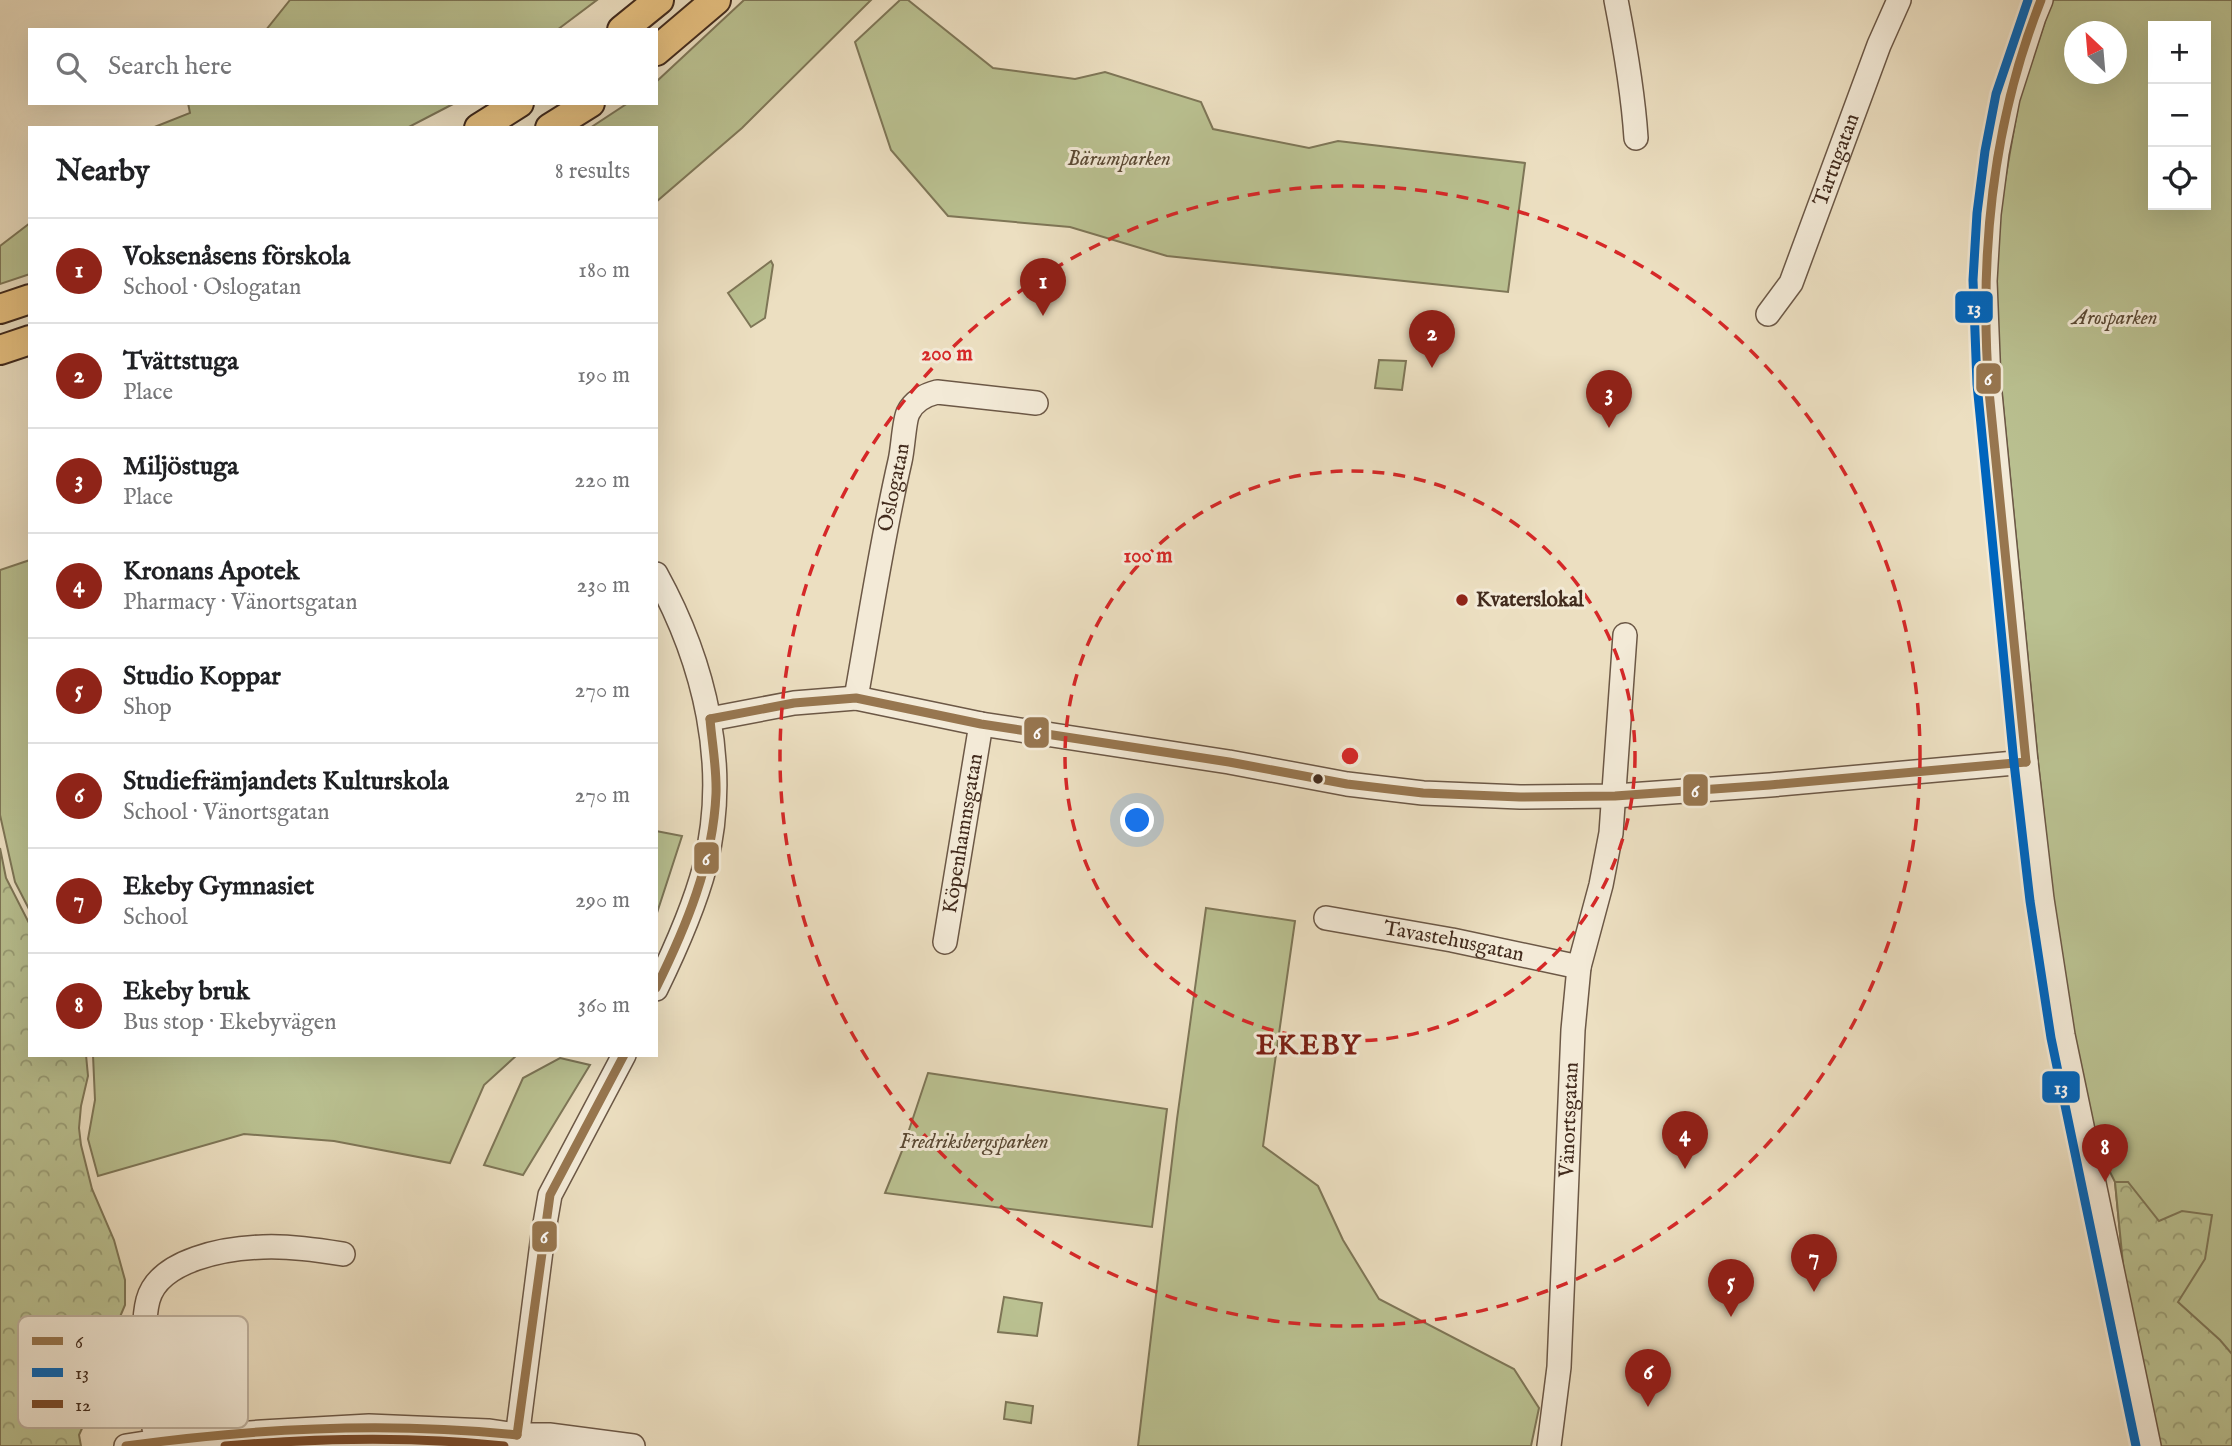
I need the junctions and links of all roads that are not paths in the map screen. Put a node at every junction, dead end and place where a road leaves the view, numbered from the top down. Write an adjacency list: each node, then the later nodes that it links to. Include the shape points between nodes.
1 (659, 0): 6 (main road)
2 (716, 0): 7 (main road)
3 (1616, 0): 12 (street)
4 (1899, 0): 15 (street, Tartugatan, via 1791,284)
5 (2041, 0): 24 (street, via 2008,98 1991,202 1985,281 1989,383)
6 (624, 28)
7 (658, 49)
8 (516, 105): 10 (main road)
9 (587, 105): 11 (main road)
10 (482, 126)
11 (553, 126)
12 (1636, 138)
13 (28, 300): 14 (main road)
14 (0, 309)
15 (1768, 314)
16 (28, 341): 17 (main road)
17 (0, 350)
18 (1036, 403): 21 (street, Oslogatan, via 937,392 917,402 907,414)
19 (658, 578): 22 (street, via 676,611)
20 (1625, 635): 25 (street, Vänortsgatan)
21 (856, 698): 22 (street, via 794,703); 23 (street)
22 (710, 719): 29 (street, via 716,793 705,867)
23 (981, 724): 25 (street, via 1423,793); 27 (street, Köpenhamnsgatan)
24 (2026, 762): 25 (street); 37 (street, via 2063,1035)
25 (1615, 796): 28 (street, Vänortsgatan, via 1601,885)
26 (1326, 918): 28 (street, Tavastehusgatan)
27 (945, 942)
28 (1580, 967): 36 (street, Vänortsgatan, via 1573,1030 1559,1367)
29 (658, 985)
30 (623, 1057): 33 (street, via 550,1195)
31 (343, 1254): 32 (street, via 263,1247 188,1261 162,1276 148,1298)
32 (147, 1316)
33 (517, 1441): 34 (street, via 488,1432 369,1426); 35 (street, via 549,1435)
34 (126, 1446)
35 (633, 1446)
36 (1549, 1446)
37 (2149, 1446)

